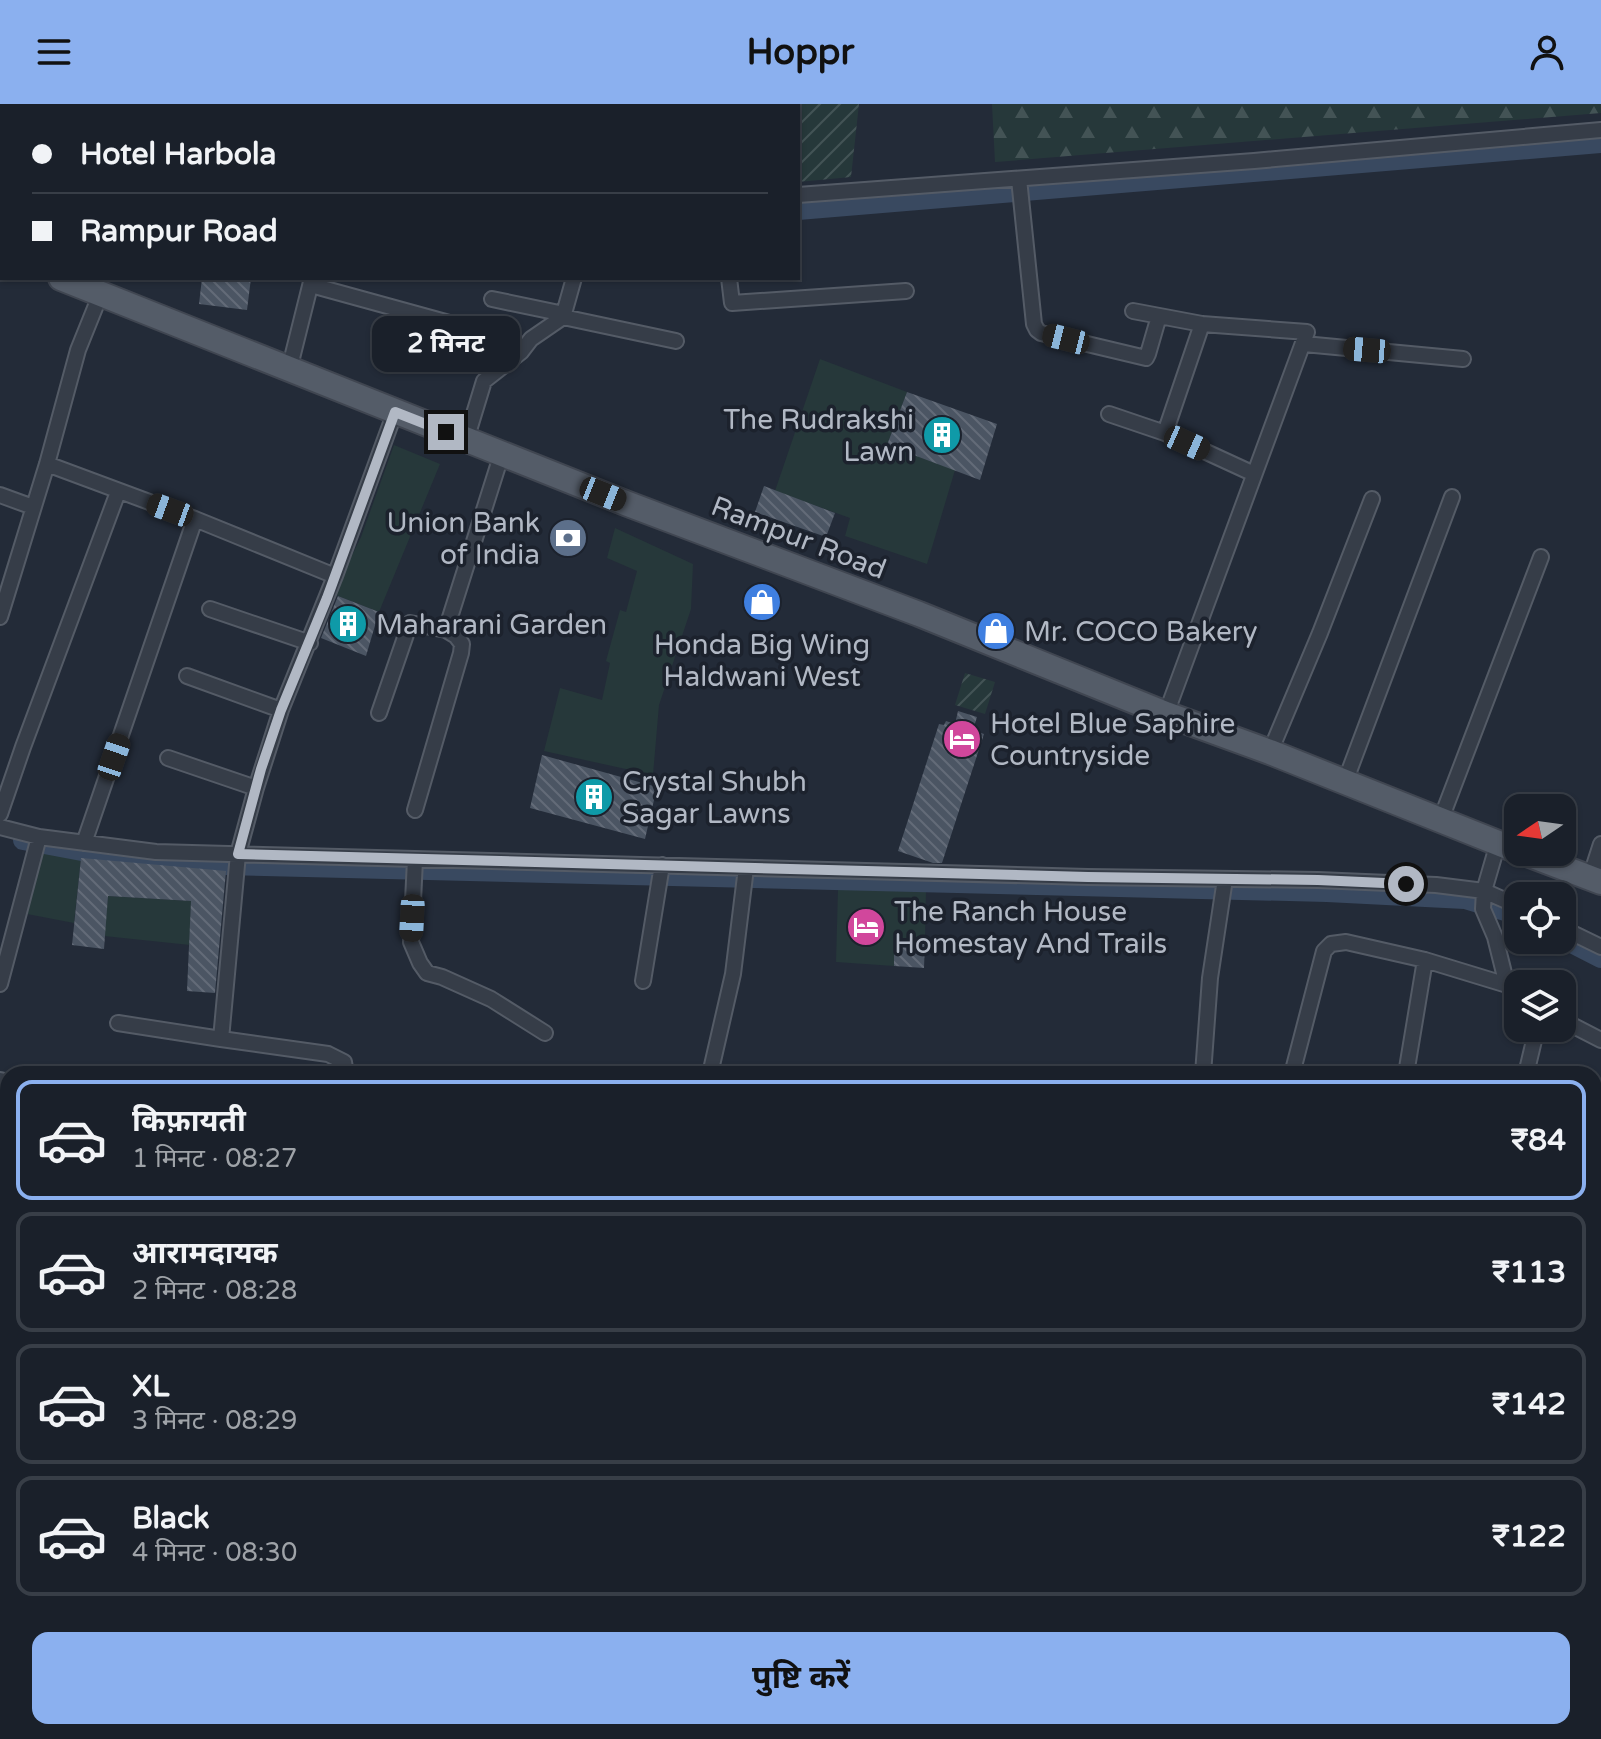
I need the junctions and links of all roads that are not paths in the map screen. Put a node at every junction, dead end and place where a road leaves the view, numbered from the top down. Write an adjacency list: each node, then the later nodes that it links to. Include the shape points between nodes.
1 (1601, 130): 2 (street)
2 (1020, 187): 3 (street); 13 (street, via 1037,330 1146,358)
3 (800, 195)
4 (66, 280): 9 (main road, Rampur Road)
5 (573, 280): 12 (street)
6 (729, 280): 8 (street, via 732,303)
7 (312, 281): 15 (street); 19 (street)
8 (906, 291)
9 (101, 293): 19 (main road, Rampur Road); 25 (street, via 78,350)
10 (492, 299): 12 (street)
11 (1133, 311): 13 (street)
12 (564, 315): 16 (street); 23 (street, via 484,381)
13 (1159, 316): 14 (street)
14 (1202, 324): 17 (street, via 1307,332); 22 (street)
15 (471, 329)
16 (676, 341)
17 (1304, 344): 18 (street); 26 (street)
18 (1463, 359)
19 (289, 370): 20 (main road, Rampur Road)
20 (395, 412): 23 (main road, Rampur Road); 34 (street)
21 (1109, 414): 22 (street)
22 (1165, 433): 26 (street)
23 (466, 440): 24 (main road, Rampur Road)
24 (502, 453): 38 (street); 43 (main road, Rampur Road)
25 (47, 464): 27 (street); 31 (street)
26 (1254, 474): 43 (street)
27 (118, 492): 32 (street); 49 (street)
28 (0, 495): 31 (street)
29 (1452, 497): 46 (street)
30 (1372, 499): 44 (street)
31 (33, 507): 35 (street)
32 (195, 519): 34 (street); 53 (street)
33 (1541, 557): 50 (street)
34 (335, 576): 39 (street)
35 (3, 598): 37 (street)
36 (210, 609): 39 (street)
37 (0, 617)
38 (446, 630): 42 (street, via 410,623); 48 (street, via 462,644 461,653)
39 (310, 643): 41 (street)
40 (187, 676): 41 (street)
41 (281, 710): 47 (street)
42 (379, 713)
43 (1166, 714): 44 (main road, Rampur Road)
44 (1270, 752): 46 (main road, Rampur Road)
45 (168, 758): 47 (street)
46 (1345, 782): 50 (main road, Rampur Road)
47 (256, 788): 56 (street)
48 (415, 810)
49 (0, 814)
50 (1441, 819): 55 (main road, Rampur Road)
51 (0, 827): 52 (street)
52 (37, 842): 53 (street); 71 (street)
53 (84, 843): 56 (street)
54 (1601, 844): 62 (street)
55 (1504, 845)
56 (238, 861): 58 (street); 76 (street)
57 (1504, 864): 64 (street)
58 (415, 865): 60 (street); 75 (street, via 411,942 427,973 491,999)
59 (1558, 866): 62 (main road, Rampur Road)
60 (661, 872): 61 (street); 70 (street)
61 (745, 874): 63 (street, via 1088,877); 80 (street, via 733,974)
62 (1595, 880)
63 (1224, 887): 64 (street, via 1421,885); 81 (street)
64 (1483, 898): 65 (street); 69 (street)
65 (1504, 903)
66 (1576, 935): 67 (street)
67 (1601, 947)
68 (1425, 960): 72 (street); 82 (street, via 1346,942 1331,944 1324,951); 83 (street)
69 (1506, 970)
70 (643, 981)
71 (0, 984)
72 (1504, 986)
73 (118, 1023): 76 (street)
74 (1576, 1027): 77 (street)
75 (545, 1033)
76 (221, 1039): 79 (street, via 328,1054)
77 (1601, 1040)
78 (1534, 1042): 84 (street)
79 (345, 1066)
80 (712, 1066)
81 (1204, 1066)
82 (1294, 1066)
83 (1407, 1066)
84 (1528, 1066)

